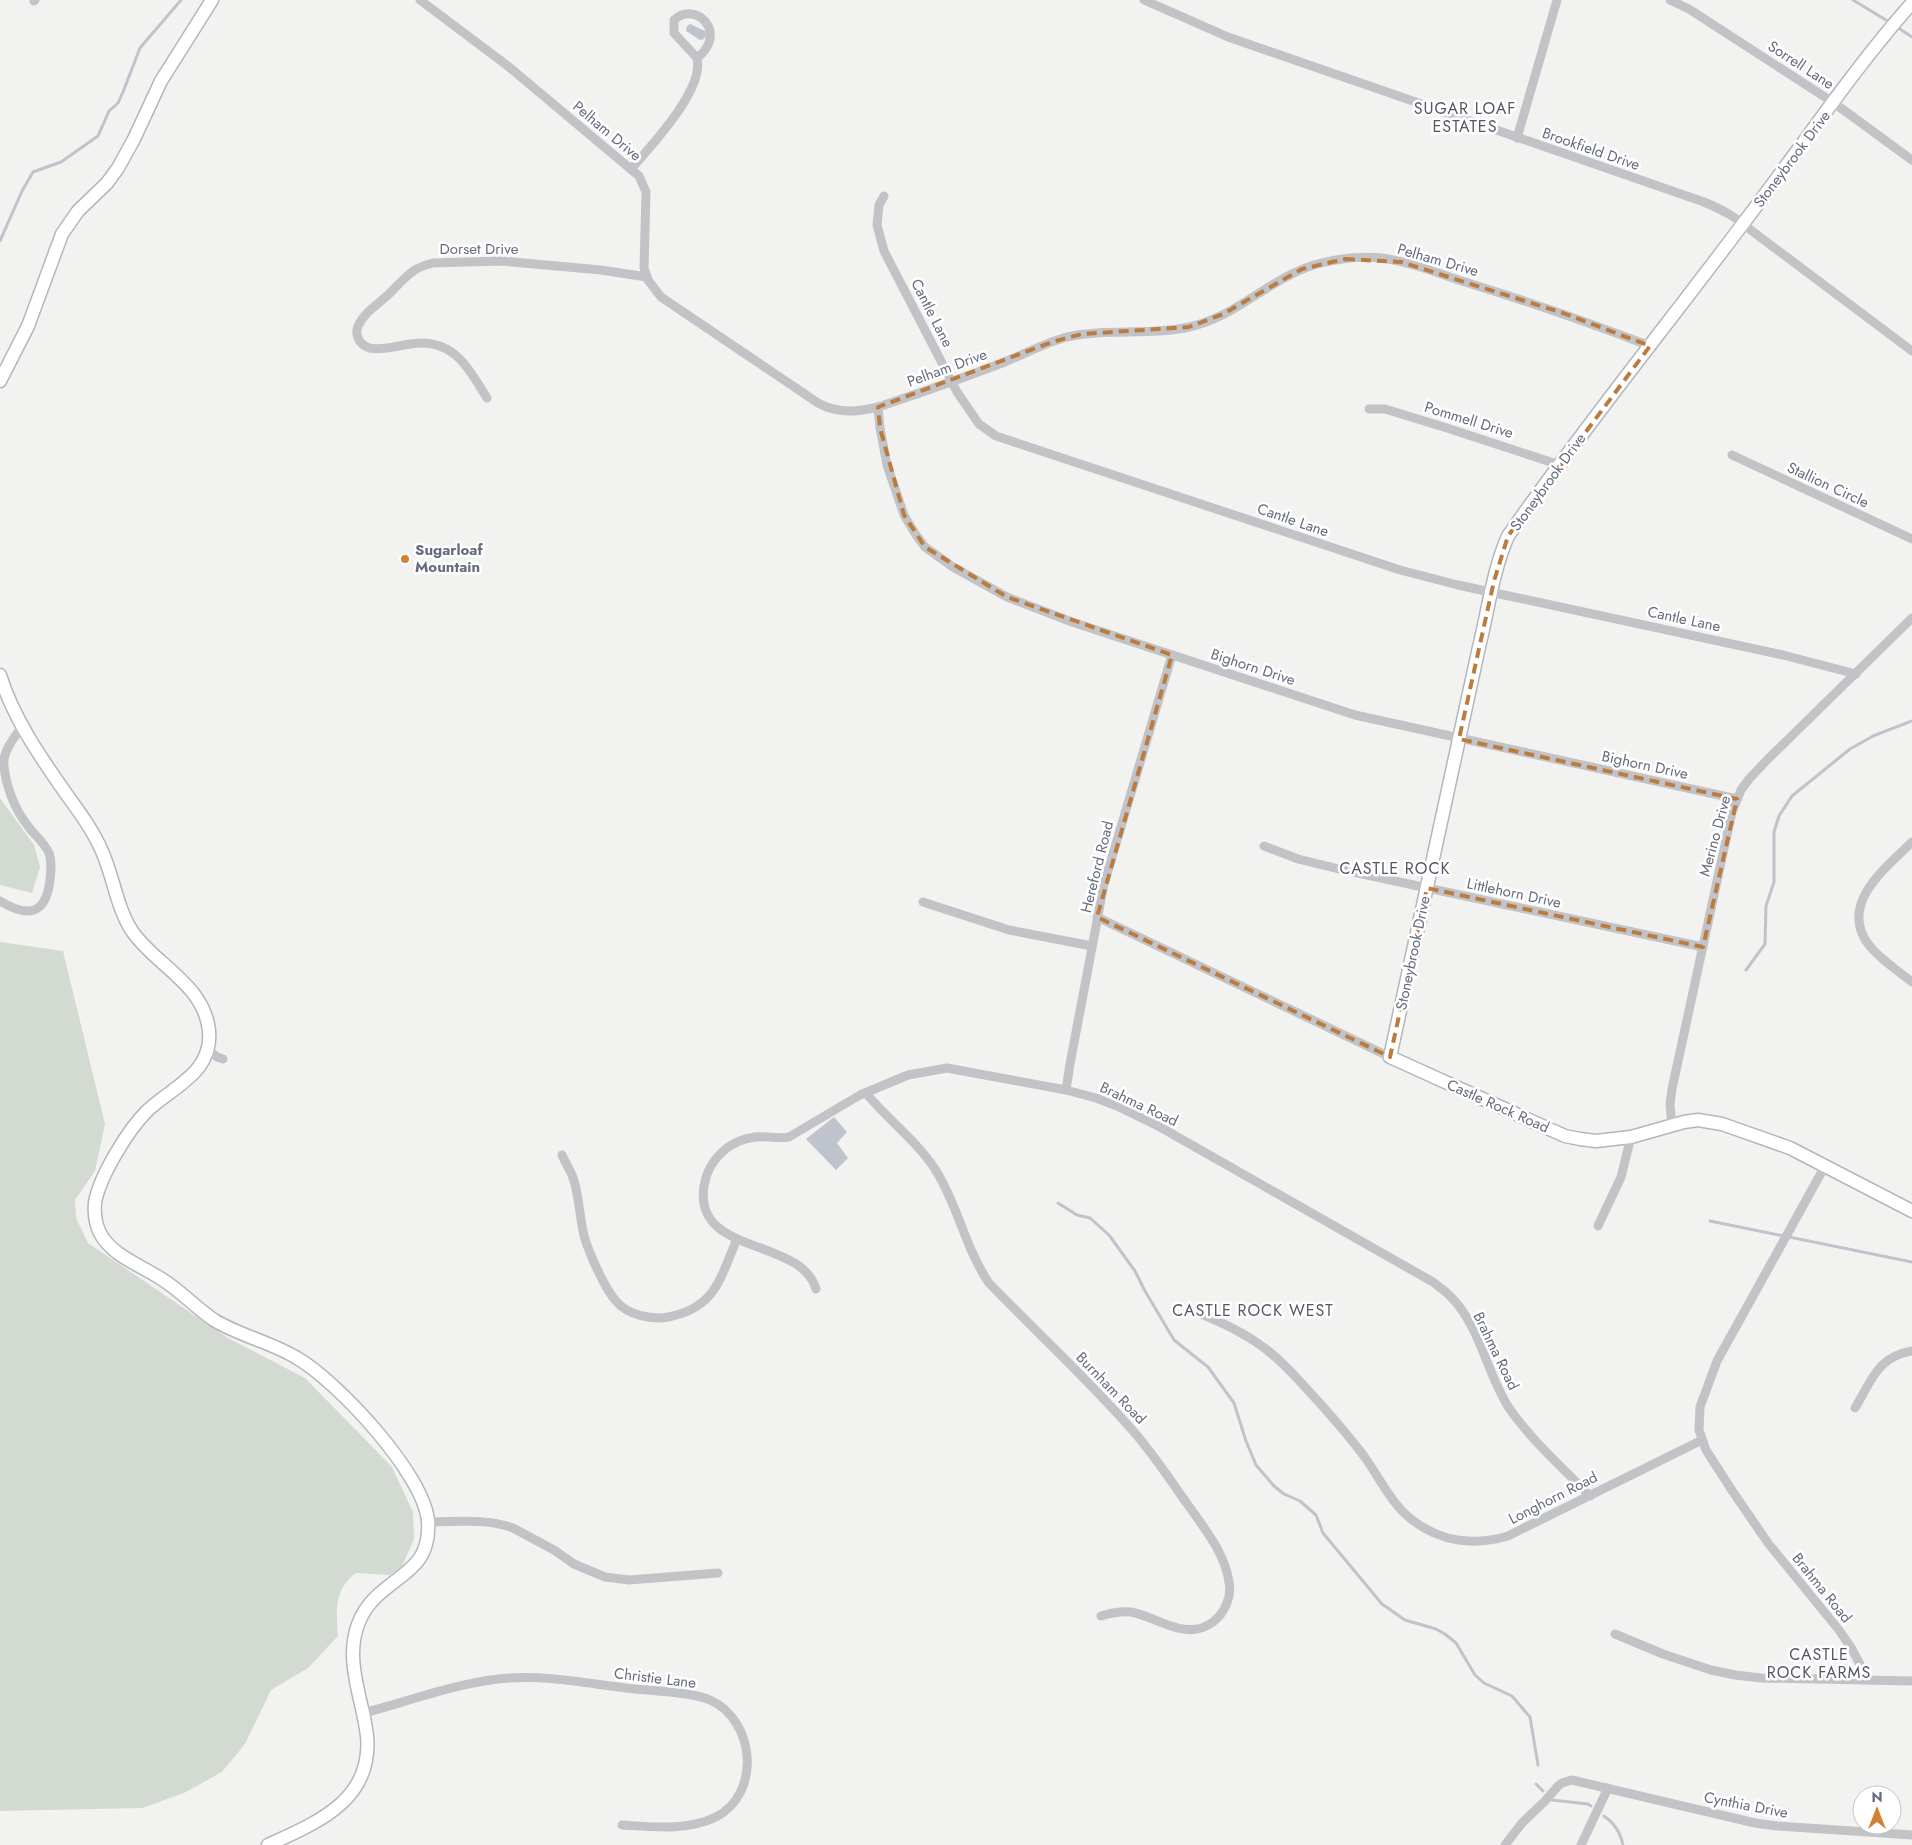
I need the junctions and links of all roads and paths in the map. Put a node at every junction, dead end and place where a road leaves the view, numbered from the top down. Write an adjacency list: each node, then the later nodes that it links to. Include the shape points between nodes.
1 (212, 0): 17 (street, via 161,81 118,168 78,211 62,234 28,326)
2 (420, 0): 11 (street, Pelham Drive, via 509,67)
3 (1144, 0): 9 (street, Brookfield Drive, via 1228,38)
4 (1557, 0): 9 (street)
5 (1670, 0): 8 (street, Sorrell Lane)
6 (1912, 4): 8 (street, Stoneybrook Drive, via 1882,38)
7 (697, 58): 7 (street, via 674,33 674,20 682,13 700,16 710,26 707,48); 11 (street, via 698,72 685,101)
8 (1834, 103): 10 (street, Sorrell Lane); 13 (street, Stoneybrook Drive)
9 (1516, 138): 13 (street, Brookfield Drive, via 1704,202 1726,211)
10 (1912, 160)
11 (631, 168): 14 (street, Pelham Drive, via 639,176 646,192 644,260)
12 (884, 196): 18 (street, Cantle Lane, via 877,225 884,251)
13 (1744, 224): 15 (street, Stoneybrook Drive); 16 (street, Brookfield Drive)
14 (647, 277): 19 (street, Dorset Drive, via 501,261 433,263 408,275 359,324 357,334 368,348 420,343 451,350 468,366); 20 (street, Pelham Drive, via 665,301 818,403 847,412)
15 (1650, 346): 18 (street, Pelham Drive, via 1563,313 1401,262 1364,258 1321,263 1302,269 1223,314 1189,327 1082,334); 23 (street, Stoneybrook Drive)
16 (1912, 351)
17 (0, 381)
18 (952, 382): 20 (street, Pelham Drive); 25 (street, Cantle Lane, via 979,424 996,436 1400,570)
19 (487, 398)
20 (878, 407): 27 (street, Bighorn Drive, via 883,451 890,473 908,523 925,547 953,567 1014,600)
21 (1369, 409): 23 (street, Pommell Drive, via 1385,409)
22 (1732, 455): 24 (street, Stallion Circle)
23 (1560, 465): 25 (street, Stoneybrook Drive, via 1508,536)
24 (1912, 539)
25 (1492, 592): 28 (street, Cantle Lane, via 1774,652); 31 (street, Stoneybrook Drive)
26 (1912, 618): 28 (street, Merino Drive)
27 (1172, 655): 31 (street, Bighorn Drive, via 1355,715); 38 (street, Hereford Road, via 1114,846)
28 (1856, 674): 32 (street, Merino Drive, via 1749,778)
29 (0, 675): 30 (street)
30 (23, 725): 36 (street, via 7,748 3,764 15,805 50,856 49,886 43,904 35,910 21,911); 42 (street, via 97,840 110,869 119,904 133,932 200,1003 209,1026)
31 (1459, 739): 32 (street, Bighorn Drive); 35 (street, Stoneybrook Drive)
32 (1737, 799): 40 (street, Merino Drive)
33 (1912, 842): 41 (street, via 1871,882 1859,916 1867,942)
34 (1264, 846): 35 (street, Littlehorn Drive, via 1298,859)
35 (1427, 888): 40 (street, Littlehorn Drive); 43 (street, Stoneybrook Drive)
36 (0, 901)
37 (923, 902): 39 (street, via 1009,930)
38 (1098, 917): 39 (street, Hereford Road); 43 (street, Castle Rock Road)
39 (1092, 946): 45 (street, Hereford Road)
40 (1703, 947): 47 (street, Merino Drive, via 1672,1089)
41 (1912, 982)
42 (208, 1050): 44 (street); 60 (street, via 195,1073 147,1111 125,1139 96,1198 94,1209 98,1229 110,1246 172,1286 217,1322 294,1355 326,1380 389,1446 415,1486)
43 (1390, 1057): 48 (street, Castle Rock Road, via 1566,1136 1596,1141)
44 (223, 1059)
45 (1066, 1090): 46 (street, Brahma Road, via 947,1068 908,1075); 59 (street, Brahma Road, via 1118,1106 1160,1127 1433,1282 1452,1297 1465,1317 1510,1410)
46 (866, 1093): 53 (street, Brahma Road, via 789,1136 754,1137 724,1149 705,1178 705,1208 716,1226); 62 (street, Burnham Road, via 935,1169 975,1259 990,1283 1135,1433 1204,1527 1227,1570 1228,1600 1218,1618 1204,1627 1185,1630 1130,1612)
47 (1672, 1126): 48 (street, Castle Rock Road); 50 (street, Castle Rock Road, via 1698,1120 1722,1124 1790,1148)
48 (1631, 1137): 52 (street, via 1621,1177)
49 (562, 1155): 53 (street, via 572,1176 586,1239 604,1282 616,1302 633,1313 659,1319 699,1307 715,1290)
50 (1825, 1166): 51 (street, Castle Rock Road); 58 (street, via 1717,1360 1700,1407)
51 (1912, 1211)
52 (1598, 1226)
53 (737, 1239): 54 (street, Brahma Road, via 785,1258 804,1270)
54 (816, 1289)
55 (1196, 1312): 59 (street, Longhorn Road, via 1240,1332 1276,1357 1346,1432 1402,1511 1436,1535 1468,1542 1497,1540)
56 (1912, 1351): 57 (street, via 1898,1353 1882,1364)
57 (1855, 1408)
58 (1702, 1440): 59 (street, Longhorn Road); 64 (street, Brahma Road, via 1768,1543 1839,1630)
59 (1590, 1496)
60 (428, 1522): 61 (street, via 501,1524 589,1572 621,1580); 66 (street, via 419,1561 376,1597 366,1609 356,1631 353,1662)
61 (718, 1573)
62 (1101, 1616)
63 (1615, 1634): 64 (street, via 1687,1662 1735,1675)
64 (1868, 1680): 65 (street)
65 (1912, 1681)
66 (363, 1713): 68 (street, Christie Lane, via 489,1680 529,1678 701,1696 730,1714 744,1736 748,1760 745,1779 734,1802 716,1816 690,1825); 70 (street, via 367,1754 352,1791 320,1821)
67 (1608, 1788): 69 (street, Cynthia Drive, via 1755,1823); 71 (street, Cynthia Drive, via 1572,1780 1562,1783 1522,1822); 72 (street)
68 (622, 1825)
69 (1912, 1835)
70 (268, 1845)
71 (1505, 1845)
72 (1581, 1845)

